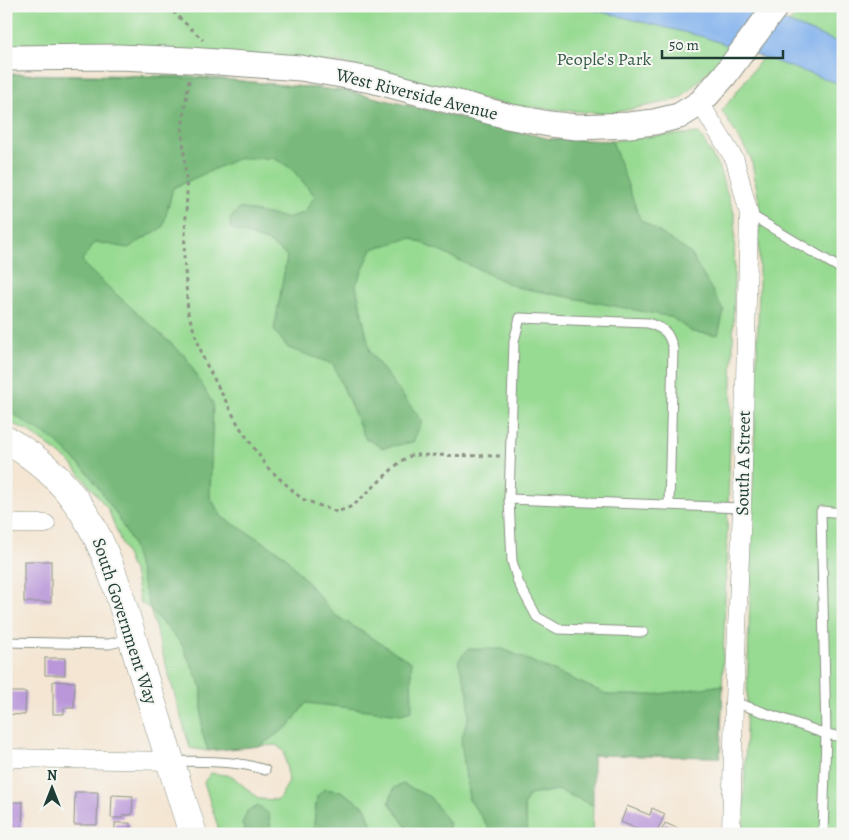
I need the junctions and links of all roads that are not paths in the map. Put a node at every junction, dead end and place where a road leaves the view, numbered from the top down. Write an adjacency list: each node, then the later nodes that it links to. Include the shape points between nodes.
1 (776, 6): 3 (main road, West Riverside Avenue)
2 (6, 58): 3 (main road, West Riverside Avenue, via 118,57 300,68 371,80 507,116 577,126 629,126 654,122 679,116)
3 (700, 103): 4 (street, South A Street, via 735,160)
4 (749, 214): 5 (lane); 9 (street, South A Street)
5 (843, 270)
6 (6, 440): 14 (main road, South Government Way, via 34,457 61,482 94,528 114,578)
7 (509, 499): 8 (lane); 8 (lane, via 514,341 520,318 648,323 670,336 673,349); 13 (lane, via 512,562 518,582 537,617 558,630)
8 (669, 504): 9 (lane)
9 (742, 508): 16 (street, South A Street)
10 (843, 513): 17 (lane, via 821,511)
11 (6, 524): 12 (street)
12 (46, 524)
13 (643, 632)
14 (132, 639): 15 (lane, via 109,644); 20 (main road, South Government Way)
15 (6, 642)
16 (734, 702): 17 (lane); 23 (street, South A Street)
17 (826, 734): 18 (lane); 24 (lane)
18 (843, 737)
19 (6, 758): 20 (street)
20 (170, 761): 21 (lane, via 236,763); 22 (main road, South Government Way)
21 (265, 770)
22 (193, 834)
23 (731, 834)
24 (823, 834)

